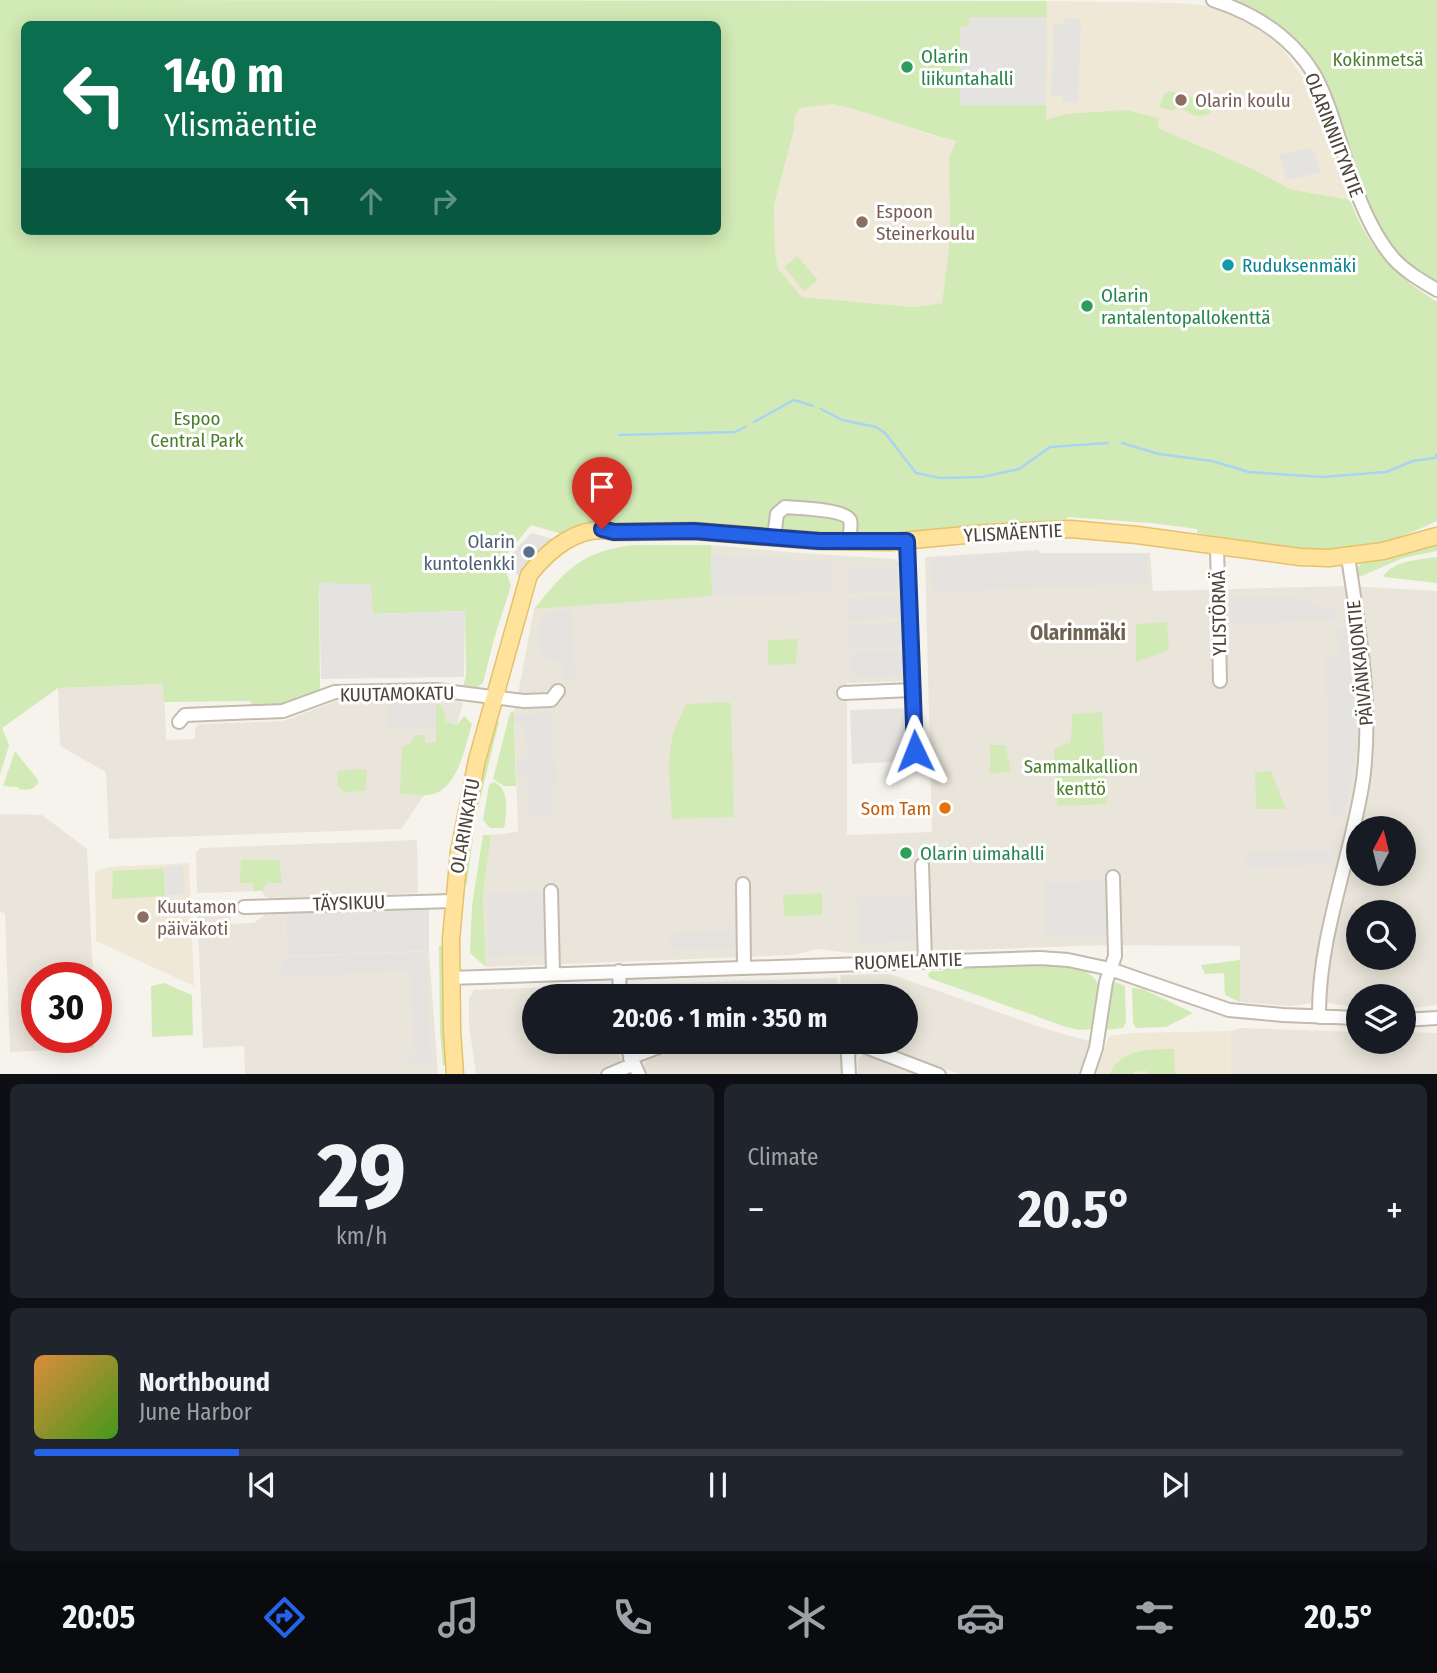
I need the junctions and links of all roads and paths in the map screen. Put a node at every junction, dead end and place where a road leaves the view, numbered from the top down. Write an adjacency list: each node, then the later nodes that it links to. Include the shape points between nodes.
1 (1213, 0): 2 (street, OLARINNIITYNTIE, via 1266,24 1305,62 1322,92 1371,226 1394,259)
2 (1437, 290)
3 (1437, 526): 8 (main road, YLISMÄENTIE)
4 (1437, 536): 8 (main road, YLISMÄENTIE)
5 (774, 537): 7 (main road, YLISMÄENTIE); 7 (street, via 777,514 785,507 842,513 849,519); 10 (main road, YLISMÄENTIE, via 614,532)
6 (907, 541): 7 (main road, YLISMÄENTIE); 9 (main road, YLISMÄENTIE, via 1071,529); 13 (street)
7 (849, 542)
8 (1410, 543): 11 (main road, YLISMÄENTIE)
9 (1217, 545): 11 (main road, YLISMÄENTIE, via 1300,557); 12 (street, YLISTÖRMÄ)
10 (563, 549): 16 (main road, OLARINKATU, via 525,592)
11 (1348, 557): 32 (street, PÄIVÄNKAJONTIE, via 1367,734 1360,800 1321,968)
12 (1220, 681)
13 (912, 690): 15 (street); 18 (street)
14 (558, 691): 16 (street, KUUTAMOKATU, via 551,699 524,702)
15 (844, 693)
16 (494, 698): 17 (street, KUUTAMOKATU, via 437,690 335,692 283,711 185,715); 23 (main road, OLARINKATU, via 464,820)
17 (179, 722)
18 (915, 751)
19 (922, 865): 25 (street)
20 (1114, 877): 27 (street, via 1115,947)
21 (743, 884): 26 (street)
22 (551, 891): 29 (street)
23 (453, 901): 24 (street, TÄYSIKUU); 30 (main road, OLARINKATU)
24 (244, 906)
25 (925, 961): 26 (street, RUOMELANTIE); 27 (street, RUOMELANTIE, via 1040,958)
26 (744, 967): 28 (street, RUOMELANTIE)
27 (1110, 969): 32 (street, RUOMELANTIE, via 1229,1010); 44 (street, via 1098,1041)
28 (619, 971): 29 (street, RUOMELANTIE); 31 (street)
29 (553, 974): 30 (street, RUOMELANTIE)
30 (450, 978): 40 (main road, OLARINKATU)
31 (620, 984)
32 (1319, 1017): 33 (street, RUOMELANTIE)
33 (1346, 1018)
34 (1437, 1018): 35 (street)
35 (1416, 1019)
36 (653, 1054): 39 (street)
37 (848, 1054): 42 (street)
38 (886, 1054): 43 (street)
39 (634, 1065): 41 (street)
40 (456, 1072)
41 (608, 1074)
42 (849, 1074)
43 (939, 1074)
44 (1087, 1074)

